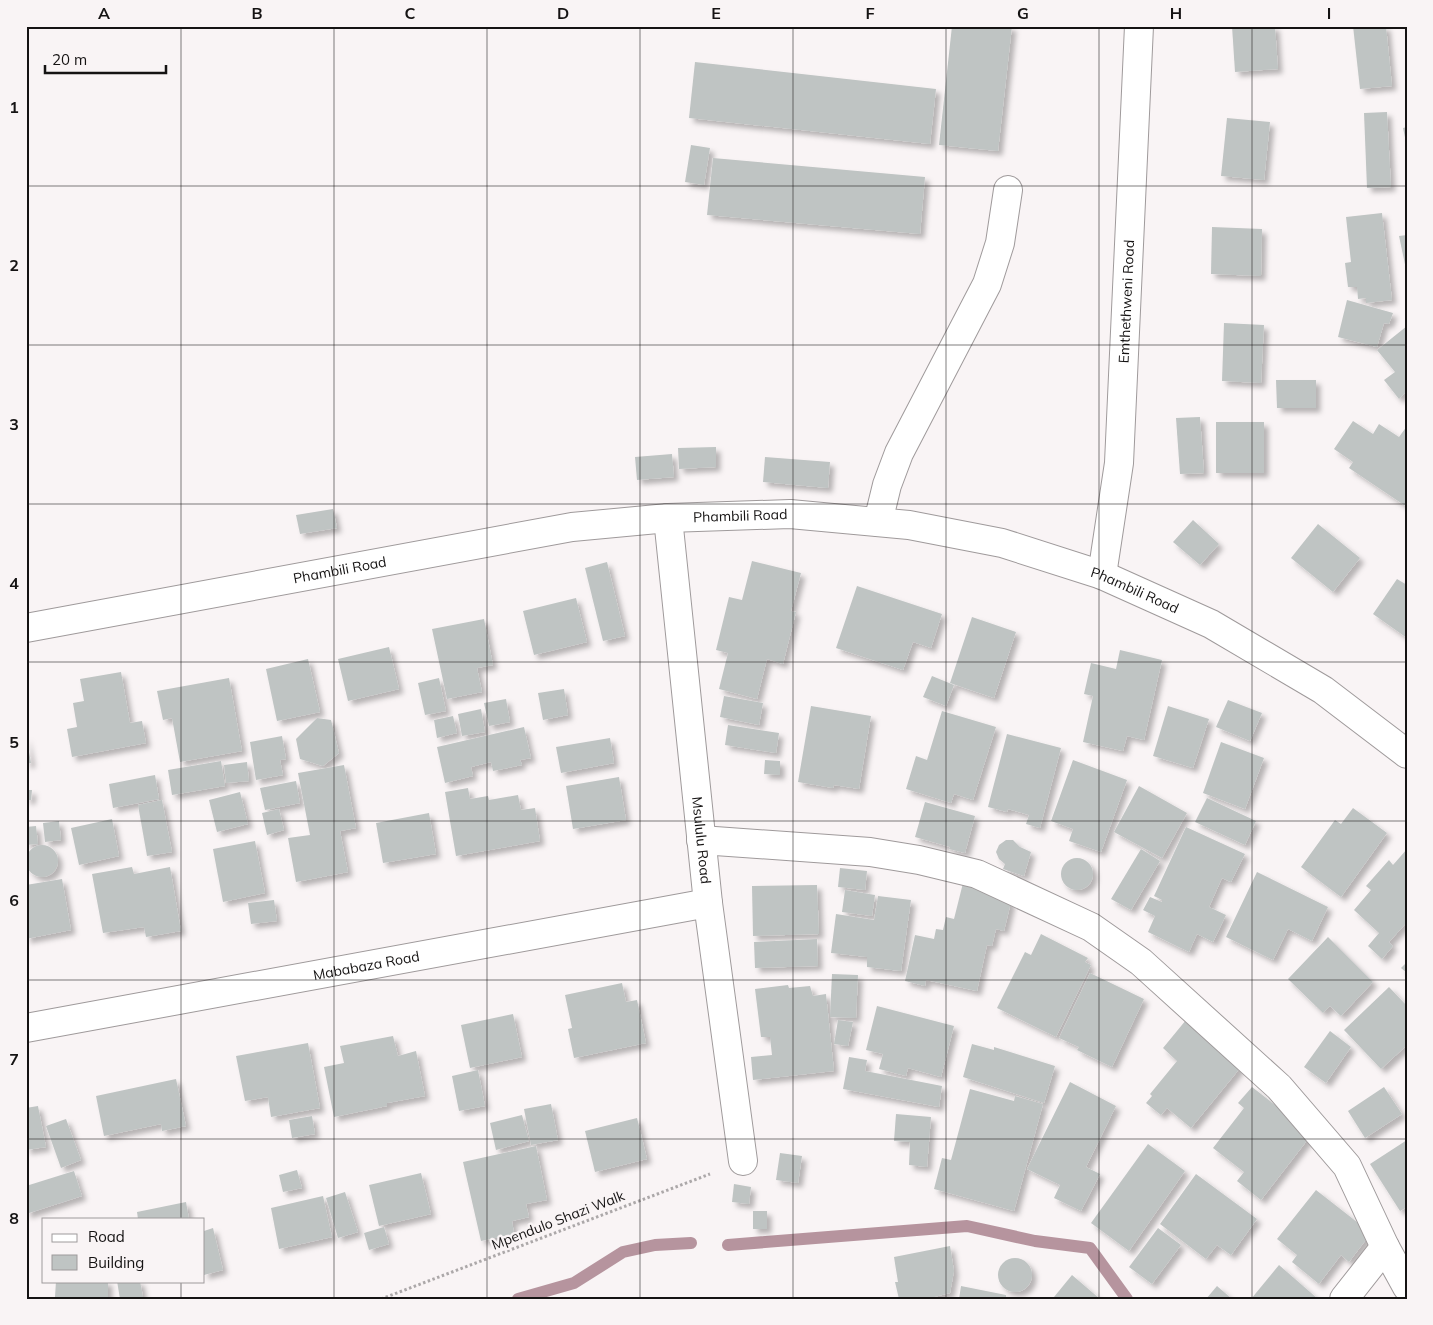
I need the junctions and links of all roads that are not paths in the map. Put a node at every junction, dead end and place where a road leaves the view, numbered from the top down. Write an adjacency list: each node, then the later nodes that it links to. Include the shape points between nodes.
1 (1139, 26): 5 (street, Emthethweni Road, via 1118,462)
2 (1008, 190): 4 (street, via 1000,243 987,284 899,452)
3 (668, 518): 4 (street, Phambili Road, via 790,514); 6 (street, Phambili Road, via 572,527); 8 (street, Msululu Road)
4 (878, 522): 5 (street, Phambili Road, via 1002,543)
5 (1102, 575): 7 (street, Phambili Road, via 1211,624 1314,685)
6 (26, 628)
7 (1407, 754)
8 (701, 840): 9 (street, Msululu Road); 12 (street, via 870,852 919,860 977,874 1091,927 1142,962 1279,1087 1347,1166)
9 (708, 903): 10 (street, Mababaza Road); 11 (street, Msululu Road)
10 (26, 1028)
11 (743, 1161)
12 (1385, 1247): 13 (street); 14 (street)
13 (1407, 1288)
14 (1344, 1299)

